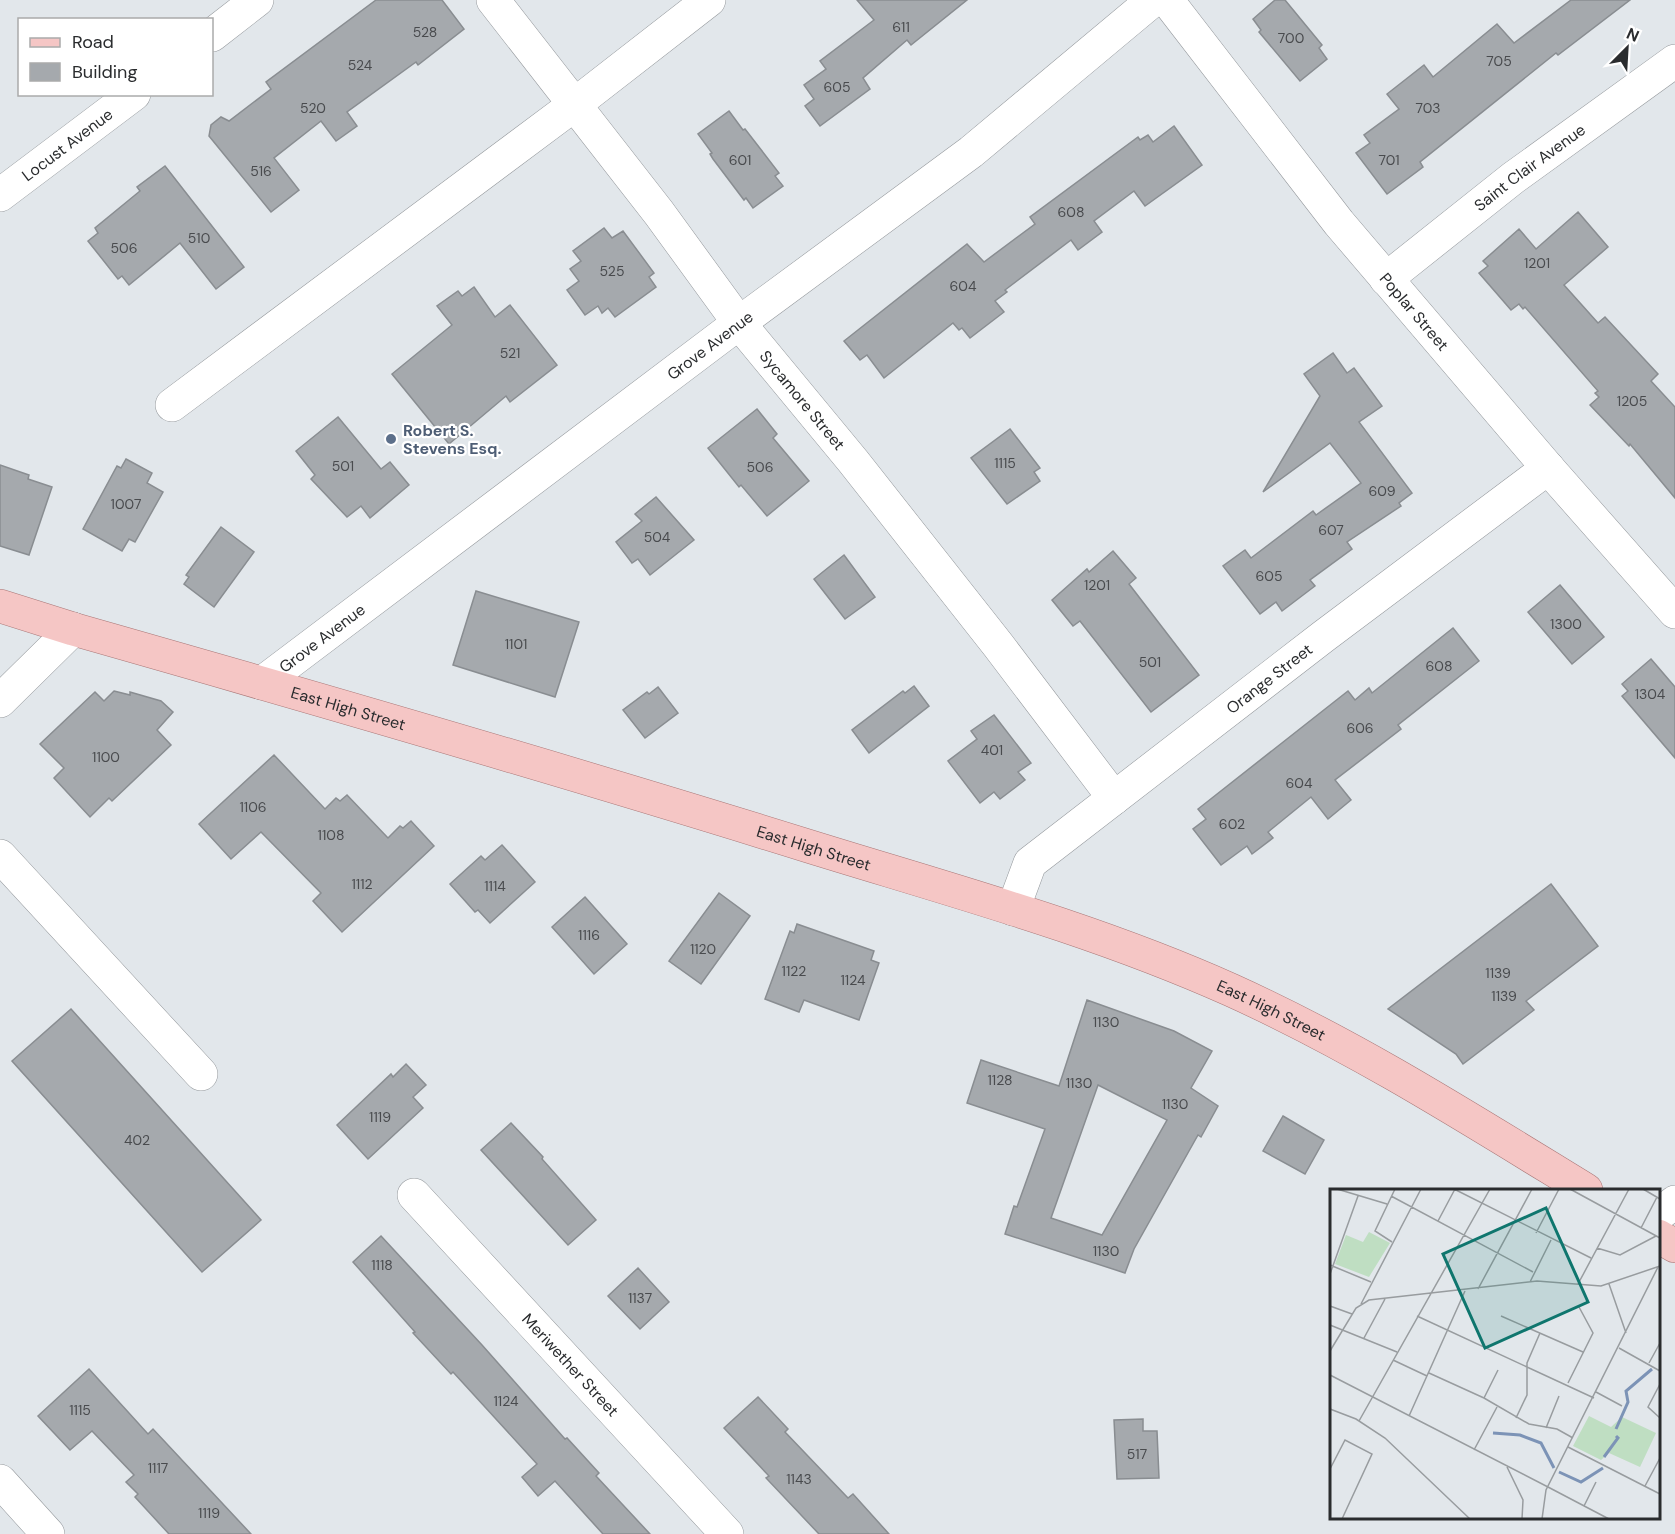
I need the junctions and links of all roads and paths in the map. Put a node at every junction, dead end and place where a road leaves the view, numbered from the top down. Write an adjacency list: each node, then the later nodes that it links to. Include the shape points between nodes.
1 (257, 0): 6 (street)
2 (493, 0): 9 (street, Sycamore Street)
3 (710, 0): 9 (street)
4 (1153, 0): 12 (street, Grove Avenue, via 971,152)
5 (1167, 0): 11 (street, Poplar Street)
6 (213, 34)
7 (1675, 61): 11 (street, Saint Clair Avenue, via 1513,178)
8 (131, 96): 10 (street, Locust Avenue)
9 (574, 105): 12 (street, Sycamore Street); 13 (street)
10 (0, 195)
11 (1386, 279): 14 (street, Poplar Street)
12 (739, 323): 18 (street, Grove Avenue); 20 (street, Sycamore Street, via 860,470)
13 (172, 405)
14 (1548, 468): 16 (street, Poplar Street); 20 (street, Orange Street)
15 (0, 606): 17 (main road, East High Street)
16 (1675, 612)
17 (73, 629): 18 (main road, East High Street); 19 (street)
18 (262, 683): 22 (main road, East High Street)
19 (0, 701)
20 (1114, 798): 22 (street, Orange Street, via 1030,863)
21 (0, 856): 23 (street)
22 (1013, 909): 24 (main road, East High Street, via 1112,941 1231,990 1327,1037)
23 (201, 1074)
24 (1583, 1189)
25 (414, 1195): 32 (street, Meriwether Street)
26 (1675, 1202): 27 (street)
27 (1660, 1214)
28 (1660, 1237): 29 (main road)
29 (1675, 1246)
30 (0, 1481): 31 (street)
31 (48, 1534)
32 (727, 1534)

